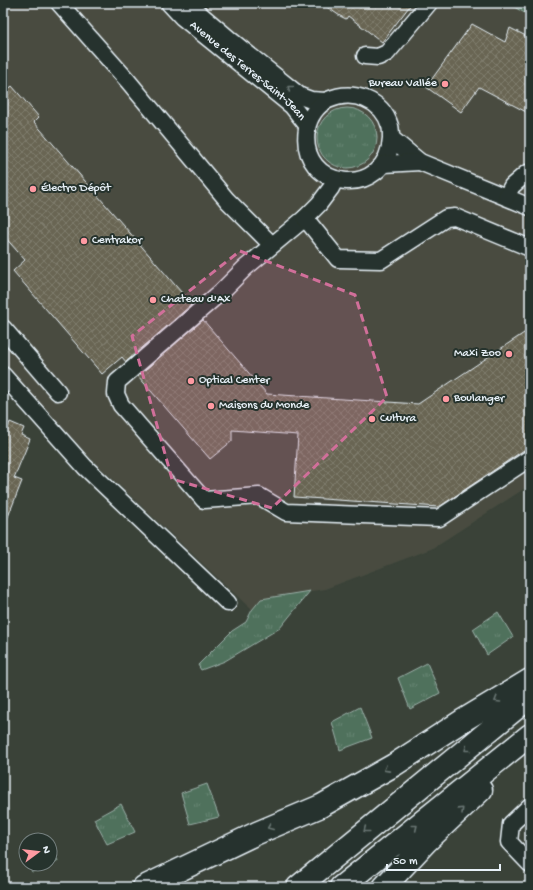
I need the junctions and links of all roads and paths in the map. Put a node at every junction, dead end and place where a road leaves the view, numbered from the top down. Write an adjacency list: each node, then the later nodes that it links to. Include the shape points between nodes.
1 (59, 3): 16 (street, via 227,200)
2 (168, 3): 7 (street, Avenue des Terres-Saint-Jean, via 292,106)
3 (187, 3): 6 (street, Avenue des Terres-Saint-Jean, one-way to 3, via 300,96)
4 (429, 3): 5 (street, via 387,53 378,57)
5 (365, 56)
6 (326, 101): 7 (street, via 318,107); 8 (street, via 348,95 370,100 386,116)
7 (307, 125): 12 (street, via 307,152 313,164)
8 (392, 138): 9 (street); 10 (street)
9 (420, 162): 10 (street); 13 (street)
10 (384, 164): 12 (street, via 362,180)
11 (527, 173): 13 (street, via 512,186)
12 (335, 180): 15 (street, via 319,204)
13 (506, 197): 14 (street)
14 (530, 207)
15 (305, 218): 16 (street); 17 (street, via 338,259 381,260 446,218 454,217)
16 (272, 245): 21 (street, via 117,382 116,394 121,405 204,500 259,496 286,512 439,518)
17 (530, 248)
18 (3, 328): 20 (street)
19 (3, 375): 22 (street, via 85,468)
20 (58, 392)
21 (530, 458)
22 (228, 603)
23 (530, 680): 28 (highway, one-way to 28, via 394,765 321,806)
24 (530, 698): 31 (highway, one-way to 31)
25 (527, 737): 32 (highway, one-way to 25); 33 (highway, one-way to 25, via 426,842 493,778)
26 (530, 806): 27 (street, via 511,824 509,842)
27 (530, 864)
28 (163, 877): 29 (highway); 30 (highway)
29 (135, 887)
30 (144, 887)
31 (298, 887)
32 (341, 887)
33 (384, 887)

